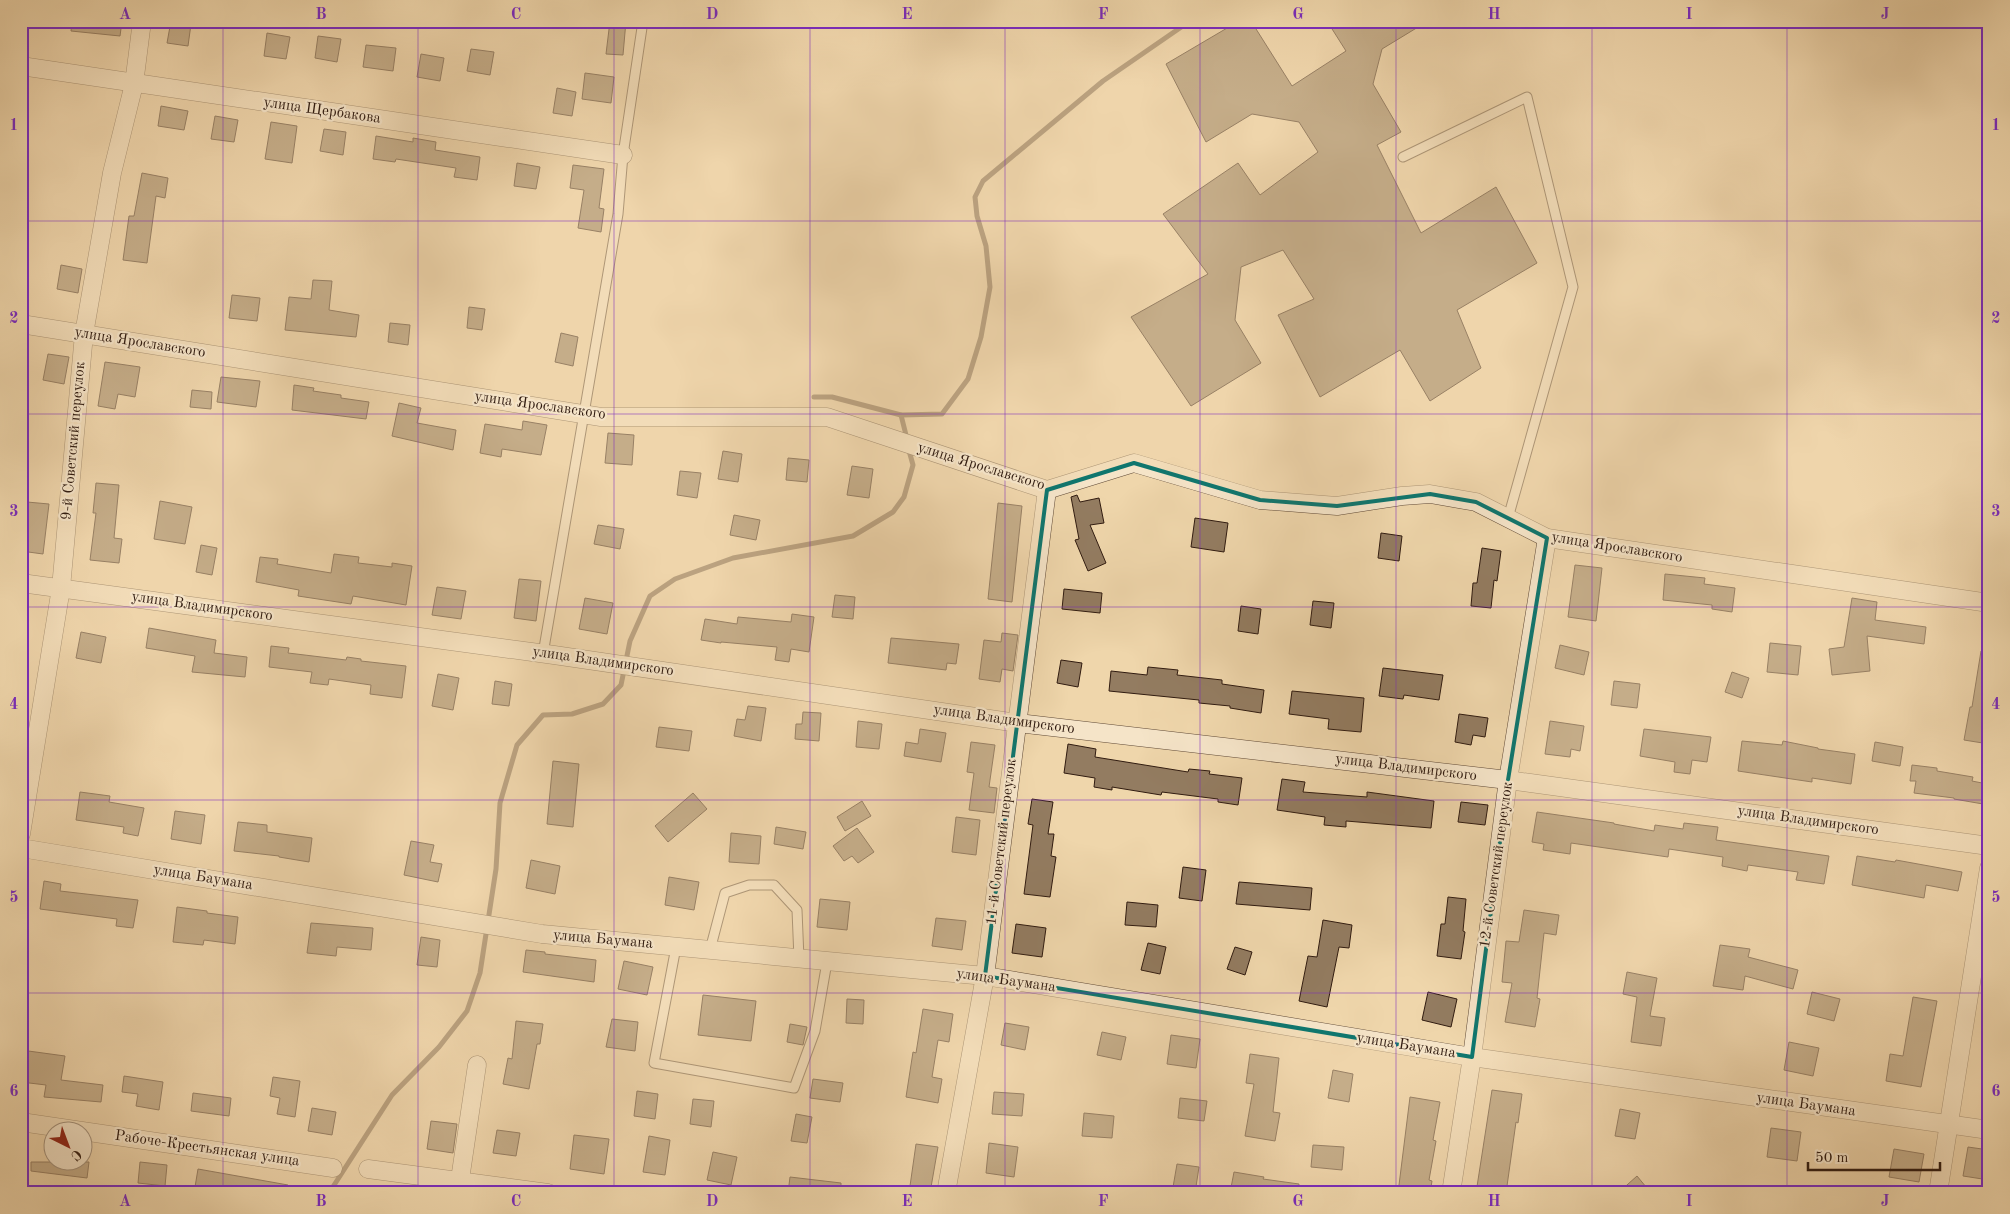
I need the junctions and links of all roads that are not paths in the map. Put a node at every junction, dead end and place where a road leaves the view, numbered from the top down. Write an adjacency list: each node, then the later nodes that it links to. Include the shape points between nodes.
1 (142, 21): 4 (street, 9-й Советский переулок)
2 (643, 21): 5 (lane)
3 (21, 66): 4 (street, улица Щербакова)
4 (134, 84): 5 (street, улица Щербакова); 8 (street, 9-й Советский переулок, via 112,173)
5 (623, 155): 9 (lane, via 618,214)
6 (1403, 156): 11 (lane, via 1527,97 1573,287)
7 (21, 324): 8 (street, улица Ярославского)
8 (84, 334): 9 (street, улица Ярославского); 14 (street, 9-й Советский переулок)
9 (585, 414): 10 (street, улица Ярославского, via 601,417 827,417); 16 (lane)
10 (1047, 490): 11 (street, улица Ярославского, via 1134,463 1260,500 1337,506 1430,494 1476,502); 17 (street, 11-й Советский переулок)
11 (1508, 518): 12 (street, улица Ярославского)
12 (1547, 538): 15 (street, улица Ярославского); 18 (street, 12-й Советский переулок)
13 (21, 583): 14 (street, улица Владимирского)
14 (61, 588): 16 (street, улица Владимирского); 19 (street, 9-й Советский переулок)
15 (1989, 603)
16 (543, 654): 17 (street, улица Владимирского)
17 (1018, 722): 18 (street, улица Владимирского); 27 (street, 11-й Советский переулок)
18 (1508, 780): 20 (street, улица Владимирского); 28 (street, 12-й Советский переулок)
19 (21, 834)
20 (1989, 846)
21 (21, 848): 23 (street, улица Баумана, via 542,934)
22 (1988, 874): 31 (street)
23 (676, 947): 24 (street, улица Баумана); 26 (lane, via 654,1063 794,1088 815,1032)
24 (710, 950): 25 (street, улица Баумана); 25 (lane, via 726,893 748,885 774,885 797,910)
25 (799, 959): 26 (street, улица Баумана)
26 (827, 962): 27 (street, улица Баумана)
27 (985, 976): 28 (street, улица Баумана); 37 (street, 11-й Советский переулок)
28 (1472, 1057): 31 (street, улица Баумана); 38 (street, 12-й Советский переулок)
29 (477, 1065): 35 (street)
30 (21, 1122): 33 (street, Рабоче-Крестьянская улица)
31 (1948, 1125): 32 (street, улица Баумана); 39 (street)
32 (1989, 1130)
33 (333, 1168)
34 (368, 1169): 35 (street)
35 (459, 1188): 36 (street)
36 (548, 1193)
37 (946, 1193)
38 (1451, 1193)
39 (1938, 1193)

